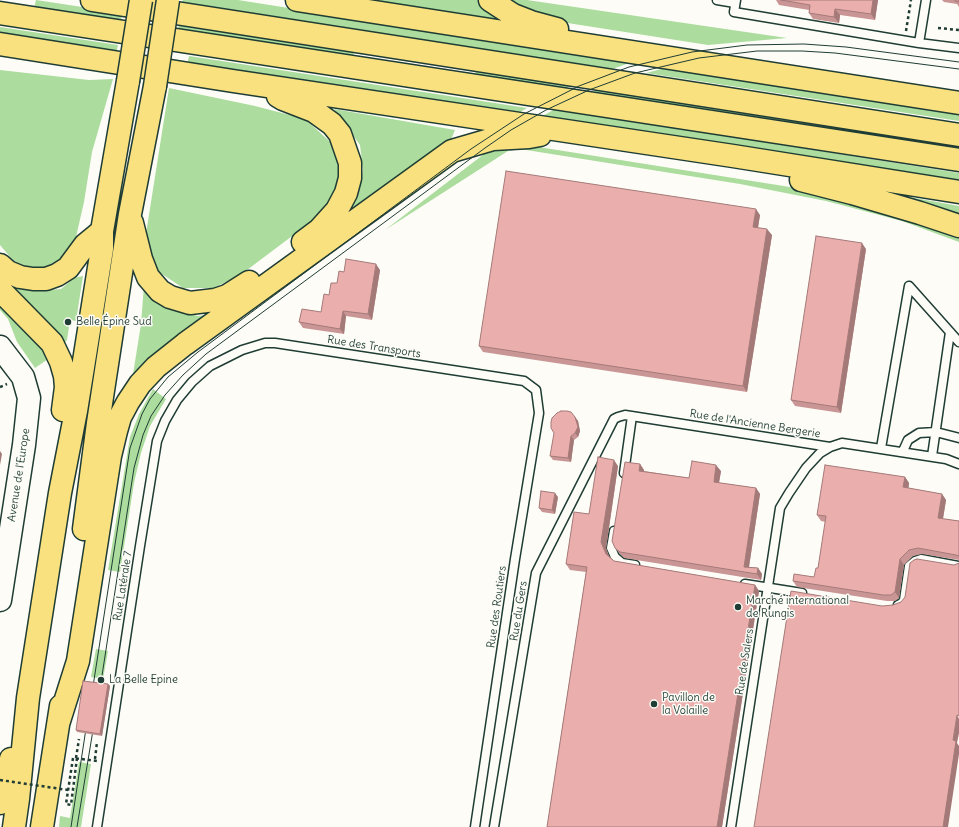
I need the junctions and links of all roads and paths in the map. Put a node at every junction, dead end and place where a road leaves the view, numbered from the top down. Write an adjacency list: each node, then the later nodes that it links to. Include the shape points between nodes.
1 (92, 0): 25 (highway)
2 (141, 0): 31 (highway, bridge)
3 (168, 0): 29 (highway, bridge)
4 (297, 0): 18 (highway)
5 (490, 0): 18 (highway, via 513,15 531,22 602,39)
6 (717, 0): 9 (lane)
7 (911, 0): 13 (path)
8 (926, 0): 14 (lane)
9 (735, 1): 14 (lane, via 734,12)
10 (0, 13): 27 (highway)
11 (938, 28): 12 (path)
12 (959, 30)
13 (906, 31)
14 (919, 42): 16 (lane)
15 (0, 44): 17 (highway)
16 (959, 48)
17 (31, 49): 19 (highway, via 19,55); 21 (highway)
18 (609, 49): 20 (highway)
19 (0, 57)
20 (817, 81): 22 (highway, via 828,73 835,73); 23 (highway)
21 (272, 86): 24 (highway); 32 (highway, via 283,99 322,115 342,139 350,163 350,178 342,202 330,219 319,230 240,288 226,296 202,302 190,303 179,300 160,290 145,271)
22 (959, 88)
23 (959, 103)
24 (563, 130): 26 (highway); 49 (highway, via 529,137 493,139 452,150 445,155 156,367 140,384 120,417)
25 (959, 135)
26 (733, 156): 28 (highway); 30 (highway, via 738,165 747,171 852,193)
27 (959, 160)
28 (959, 192)
29 (130, 214): 32 (highway); 62 (highway, via 98,423)
30 (959, 226)
31 (102, 231): 34 (highway, via 85,245 68,268 46,279 20,277); 53 (highway, via 102,249 78,403)
32 (136, 241): 33 (lane)
33 (133, 264)
34 (0, 265)
35 (0, 290): 53 (highway, via 52,344 65,376)
36 (950, 332): 37 (lane); 44 (lane); 47 (lane, via 909,286)
37 (959, 342)
38 (0, 347): 59 (street, Avenue de l'Europe, via 23,377 29,398)
39 (210, 366): 40 (lane, Rue des Transports, via 242,350 265,343 275,343 524,381); 67 (lane, Rue Latérale 7, via 177,400 157,441)
40 (536, 390): 74 (lane, Rue des Routiers, via 539,413)
41 (632, 416): 42 (lane, Rue de l'Ancienne Bergerie); 46 (lane, Rue de l'Ancienne Bergerie); 52 (lane)
42 (618, 417): 75 (lane, Rue du Gers, via 612,423 536,573)
43 (109, 427): 49 (lane, via 107,442)
44 (936, 432): 45 (lane); 48 (lane, via 919,433 908,440); 50 (lane)
45 (959, 438)
46 (830, 447): 47 (lane, Rue de l'Ancienne Bergerie, via 842,443); 76 (lane, Rue de Salers, via 820,453 806,468 780,508)
47 (881, 448): 48 (lane, Rue de l'Ancienne Bergerie)
48 (903, 452): 50 (lane, Rue de l'Ancienne Bergerie)
49 (110, 456): 62 (highway, via 78,661)
50 (932, 456): 51 (lane, Rue de l'Ancienne Bergerie)
51 (959, 464)
52 (622, 482)
53 (60, 493): 61 (highway)
54 (615, 526): 56 (lane, via 611,548 615,557 622,562)
55 (959, 566): 60 (lane, via 921,559 915,561 909,566 904,600)
56 (644, 567)
57 (738, 583): 58 (lane)
58 (809, 594)
59 (0, 600)
60 (892, 607)
61 (28, 698): 70 (highway); 71 (highway)
62 (59, 720): 72 (highway)
63 (79, 739): 65 (path)
64 (97, 742): 66 (path)
65 (77, 758): 66 (path); 69 (path, via 73,758); 69 (path, via 71,805 66,804)
66 (95, 761): 67 (path)
67 (107, 763): 73 (lane, Rue Latérale 7)
68 (0, 780): 69 (path, bridge)
69 (68, 790)
70 (0, 803)
71 (14, 827)
72 (42, 827)
73 (97, 827)
74 (475, 827)
75 (494, 827)
76 (731, 827)

